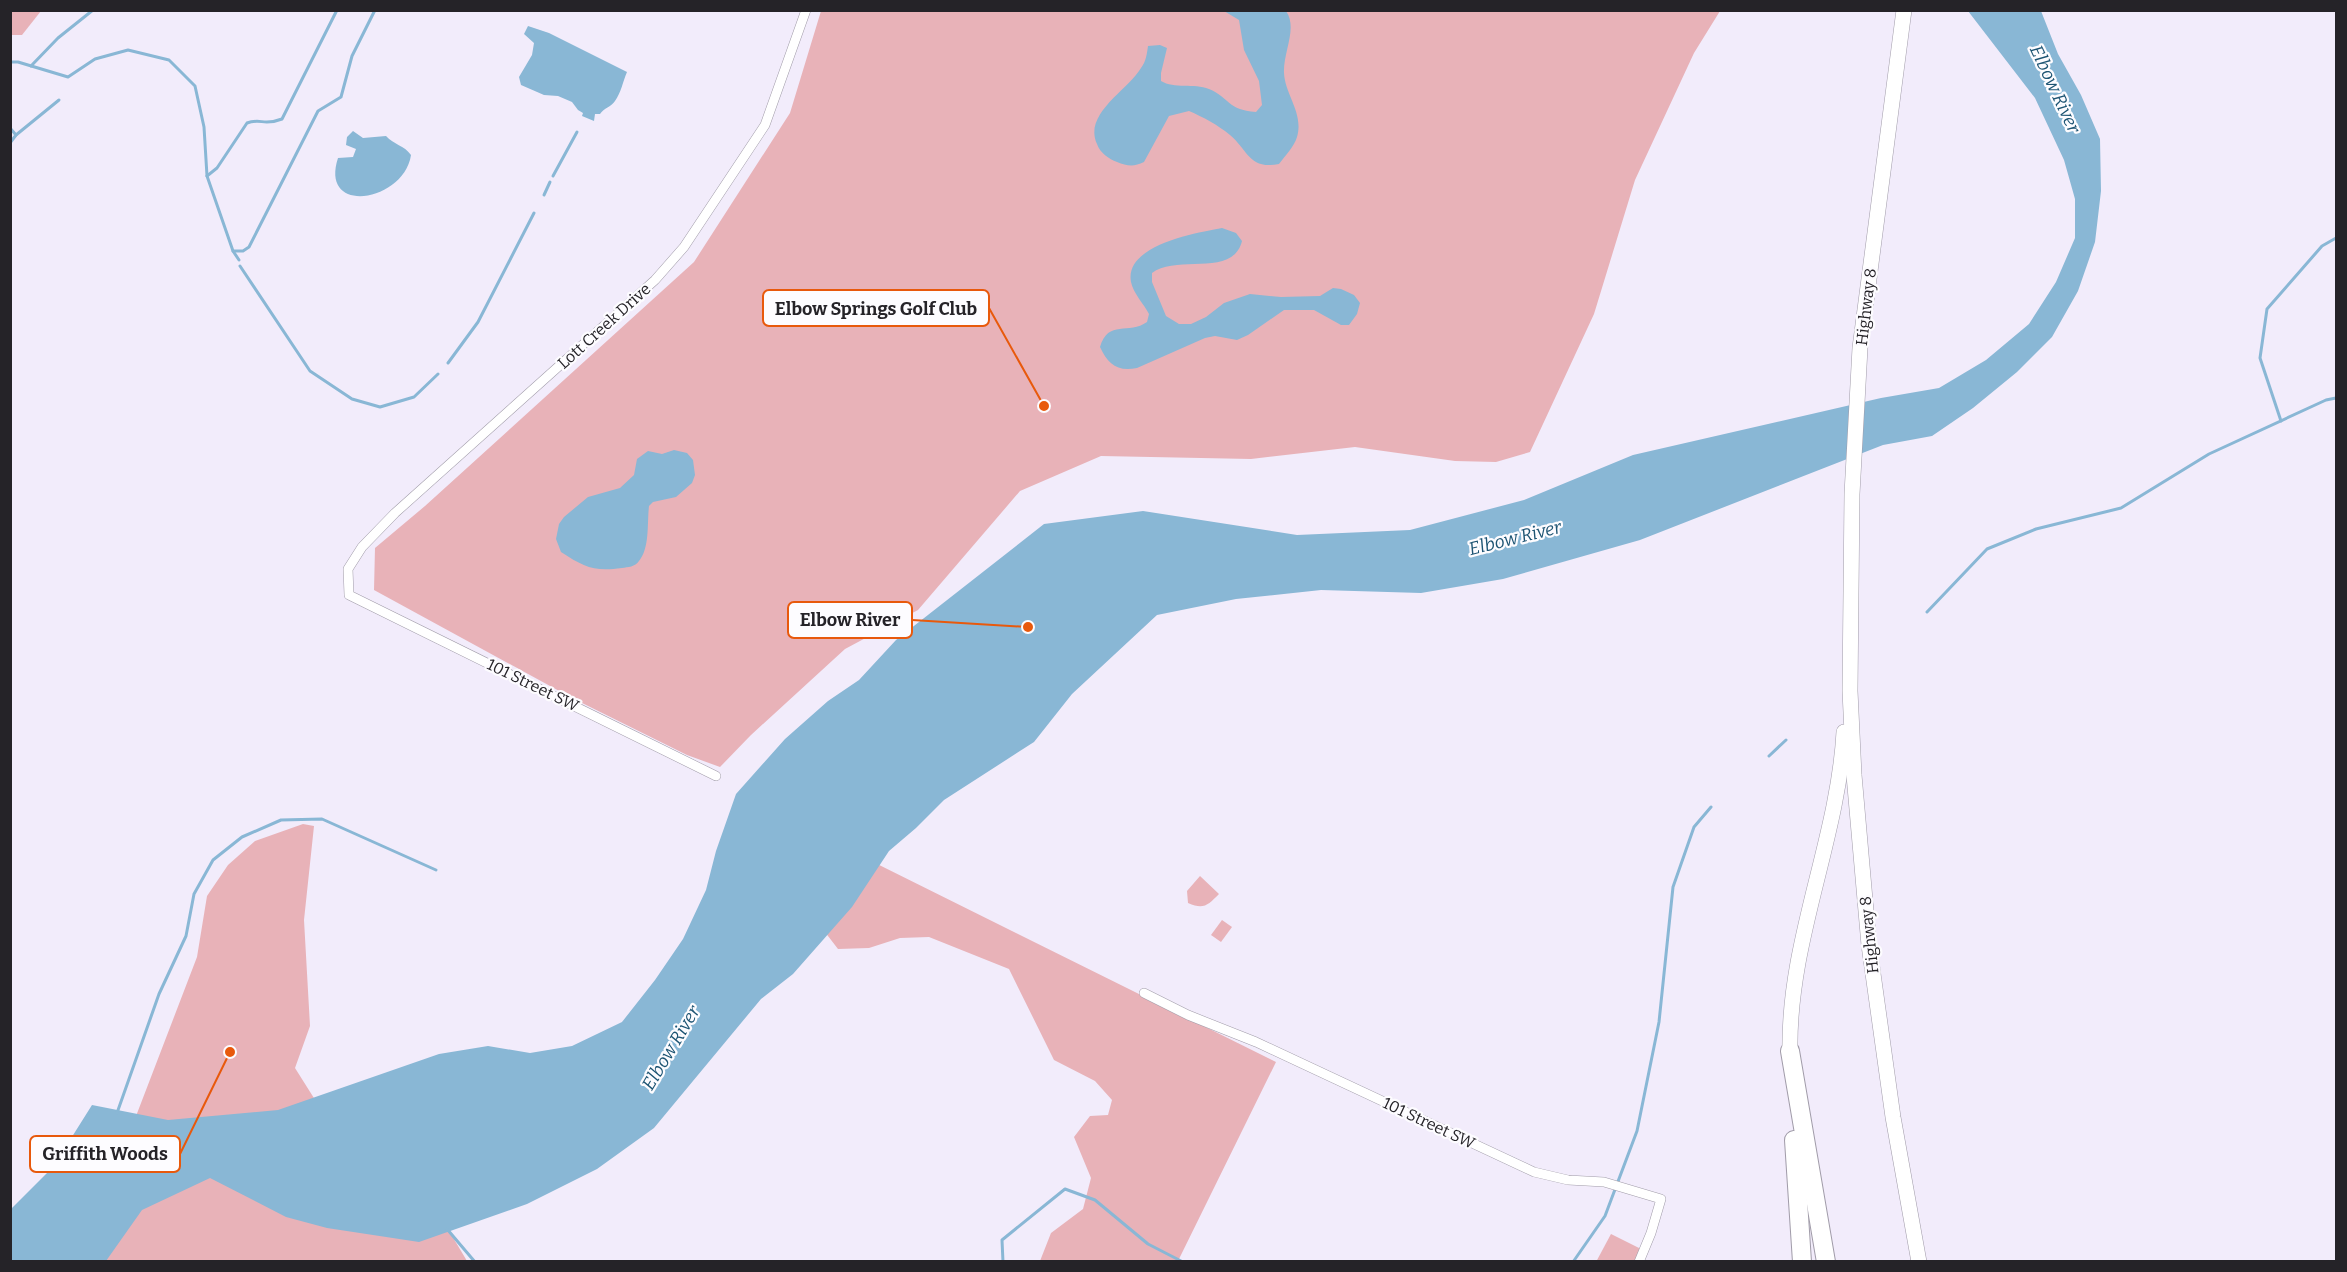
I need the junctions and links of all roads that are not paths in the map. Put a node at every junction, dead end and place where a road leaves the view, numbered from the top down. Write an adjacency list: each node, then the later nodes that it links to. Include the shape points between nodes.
1 (806, 10): 3 (street, Lott Creek Drive, via 765,124 684,247 655,280 362,547 348,569)
2 (1904, 10): 4 (main road, Highway 8, via 1860,348)
3 (349, 595): 5 (street, 101 Street SW)
4 (1850, 606): 7 (main road, Highway 8, via 1842,755 1796,968 1789,1021); 11 (main road, Highway 8, via 1852,733 1869,945 1893,1117)
5 (716, 776)
6 (1144, 993): 8 (street, 101 Street SW, via 1534,1172 1568,1180 1610,1183 1661,1199)
7 (1790, 1051): 9 (highway); 10 (highway)
8 (1640, 1262)
9 (1802, 1262)
10 (1826, 1262)
11 (1919, 1262)

